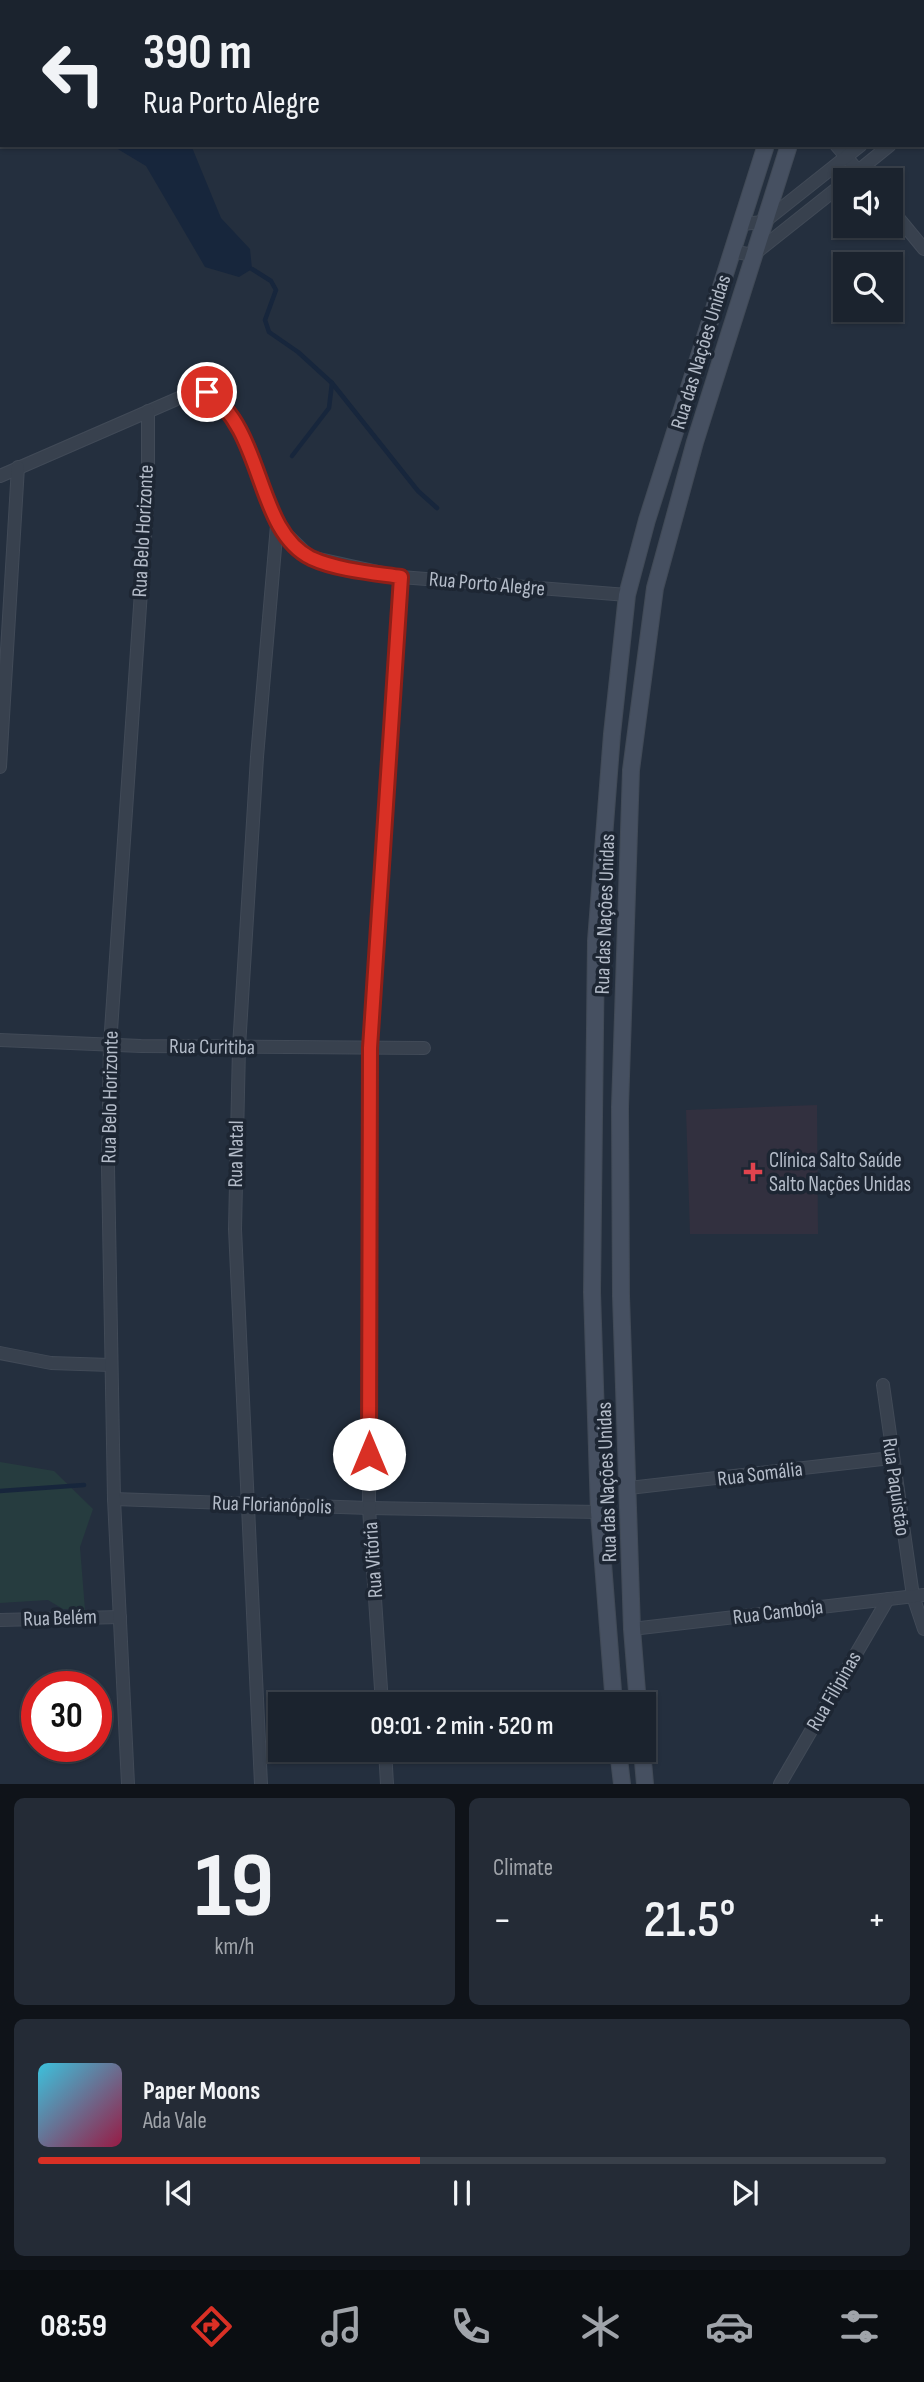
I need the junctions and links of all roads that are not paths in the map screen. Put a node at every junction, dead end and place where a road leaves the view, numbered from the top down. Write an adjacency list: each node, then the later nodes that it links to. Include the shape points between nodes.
1 (765, 147): 11 (main road)
2 (788, 147): 10 (main road, Rua das Nações Unidas)
3 (838, 147): 6 (street)
4 (859, 147): 6 (street)
5 (888, 147): 8 (street)
6 (846, 158): 7 (street); 10 (street)
7 (855, 168)
8 (870, 168)
9 (833, 191): 15 (street)
10 (764, 222): 11 (street); 15 (main road, Rua das Nações Unidas)
11 (741, 223): 14 (main road, Rua das Nações Unidas)
12 (903, 224): 13 (street)
13 (924, 249)
14 (731, 251): 15 (street); 21 (main road, Rua das Nações Unidas)
15 (753, 255): 24 (main road, Rua das Nações Unidas, via 655,588)
16 (148, 411): 17 (street, Rua Porto Alegre); 19 (street, Rua Porto Alegre, via 196,392 207,392 221,402 251,452); 26 (street, Rua Belo Horizonte, via 148,489)
17 (18, 467): 18 (street, Rua Porto Alegre); 23 (street)
18 (0, 476)
19 (277, 525): 20 (street, Rua Porto Alegre, via 310,558); 27 (street, Rua Natal)
20 (401, 577): 21 (street, Rua Porto Alegre); 28 (street, Rua Vitória)
21 (628, 595): 22 (main road, Rua das Nações Unidas)
22 (612, 734): 24 (main road, via 619,720 628,720); 30 (main road, Rua das Nações Unidas, via 596,941)
23 (0, 767)
24 (631, 770): 31 (main road, Rua das Nações Unidas, via 620,1107)
25 (0, 1040): 26 (street, Rua Curitiba)
26 (110, 1045): 27 (street, Rua Curitiba); 33 (street, Rua Belo Horizonte)
27 (239, 1047): 28 (street, Rua Curitiba); 38 (street, Rua Natal, via 235,1229)
28 (370, 1048): 29 (street, Rua Curitiba); 39 (street, Rua Vitória)
29 (424, 1048)
30 (592, 1292): 31 (main road, via 603,1298); 40 (main road, Rua das Nações Unidas)
31 (621, 1296): 36 (main road, Rua das Nações Unidas)
32 (0, 1353): 33 (street, via 51,1363)
33 (110, 1365): 37 (street, Rua Belo Horizonte)
34 (883, 1385): 35 (street, Rua Paquistão)
35 (891, 1458): 36 (street, Rua Somália); 41 (street, Rua Paquistão)
36 (629, 1488): 45 (main road, Rua das Nações Unidas)
37 (114, 1499): 38 (street, Rua Florianópolis); 43 (street, Rua Belo Horizonte)
38 (245, 1504): 39 (street, Rua Florianópolis); 54 (street, Rua Natal)
39 (369, 1508): 40 (street, Rua Florianópolis); 47 (street, Rua Vitória)
40 (599, 1511): 48 (main road, Rua das Nações Unidas)
41 (918, 1596): 42 (street, Rua Camboja); 46 (street, Rua Paquistão)
42 (888, 1599): 45 (street, Rua Camboja); 58 (street, Rua Filipinas)
43 (120, 1617): 44 (street, Rua Belém); 53 (street, Rua Belo Horizonte)
44 (0, 1620)
45 (632, 1629): 49 (main road, Rua das Nações Unidas)
46 (924, 1629)
47 (381, 1692)
48 (613, 1692)
49 (637, 1692)
50 (386, 1762): 55 (street)
51 (619, 1762): 56 (main road)
52 (643, 1762): 57 (main road)
53 (128, 1783)
54 (261, 1783)
55 (387, 1783)
56 (622, 1783)
57 (645, 1783)
58 (780, 1783)

